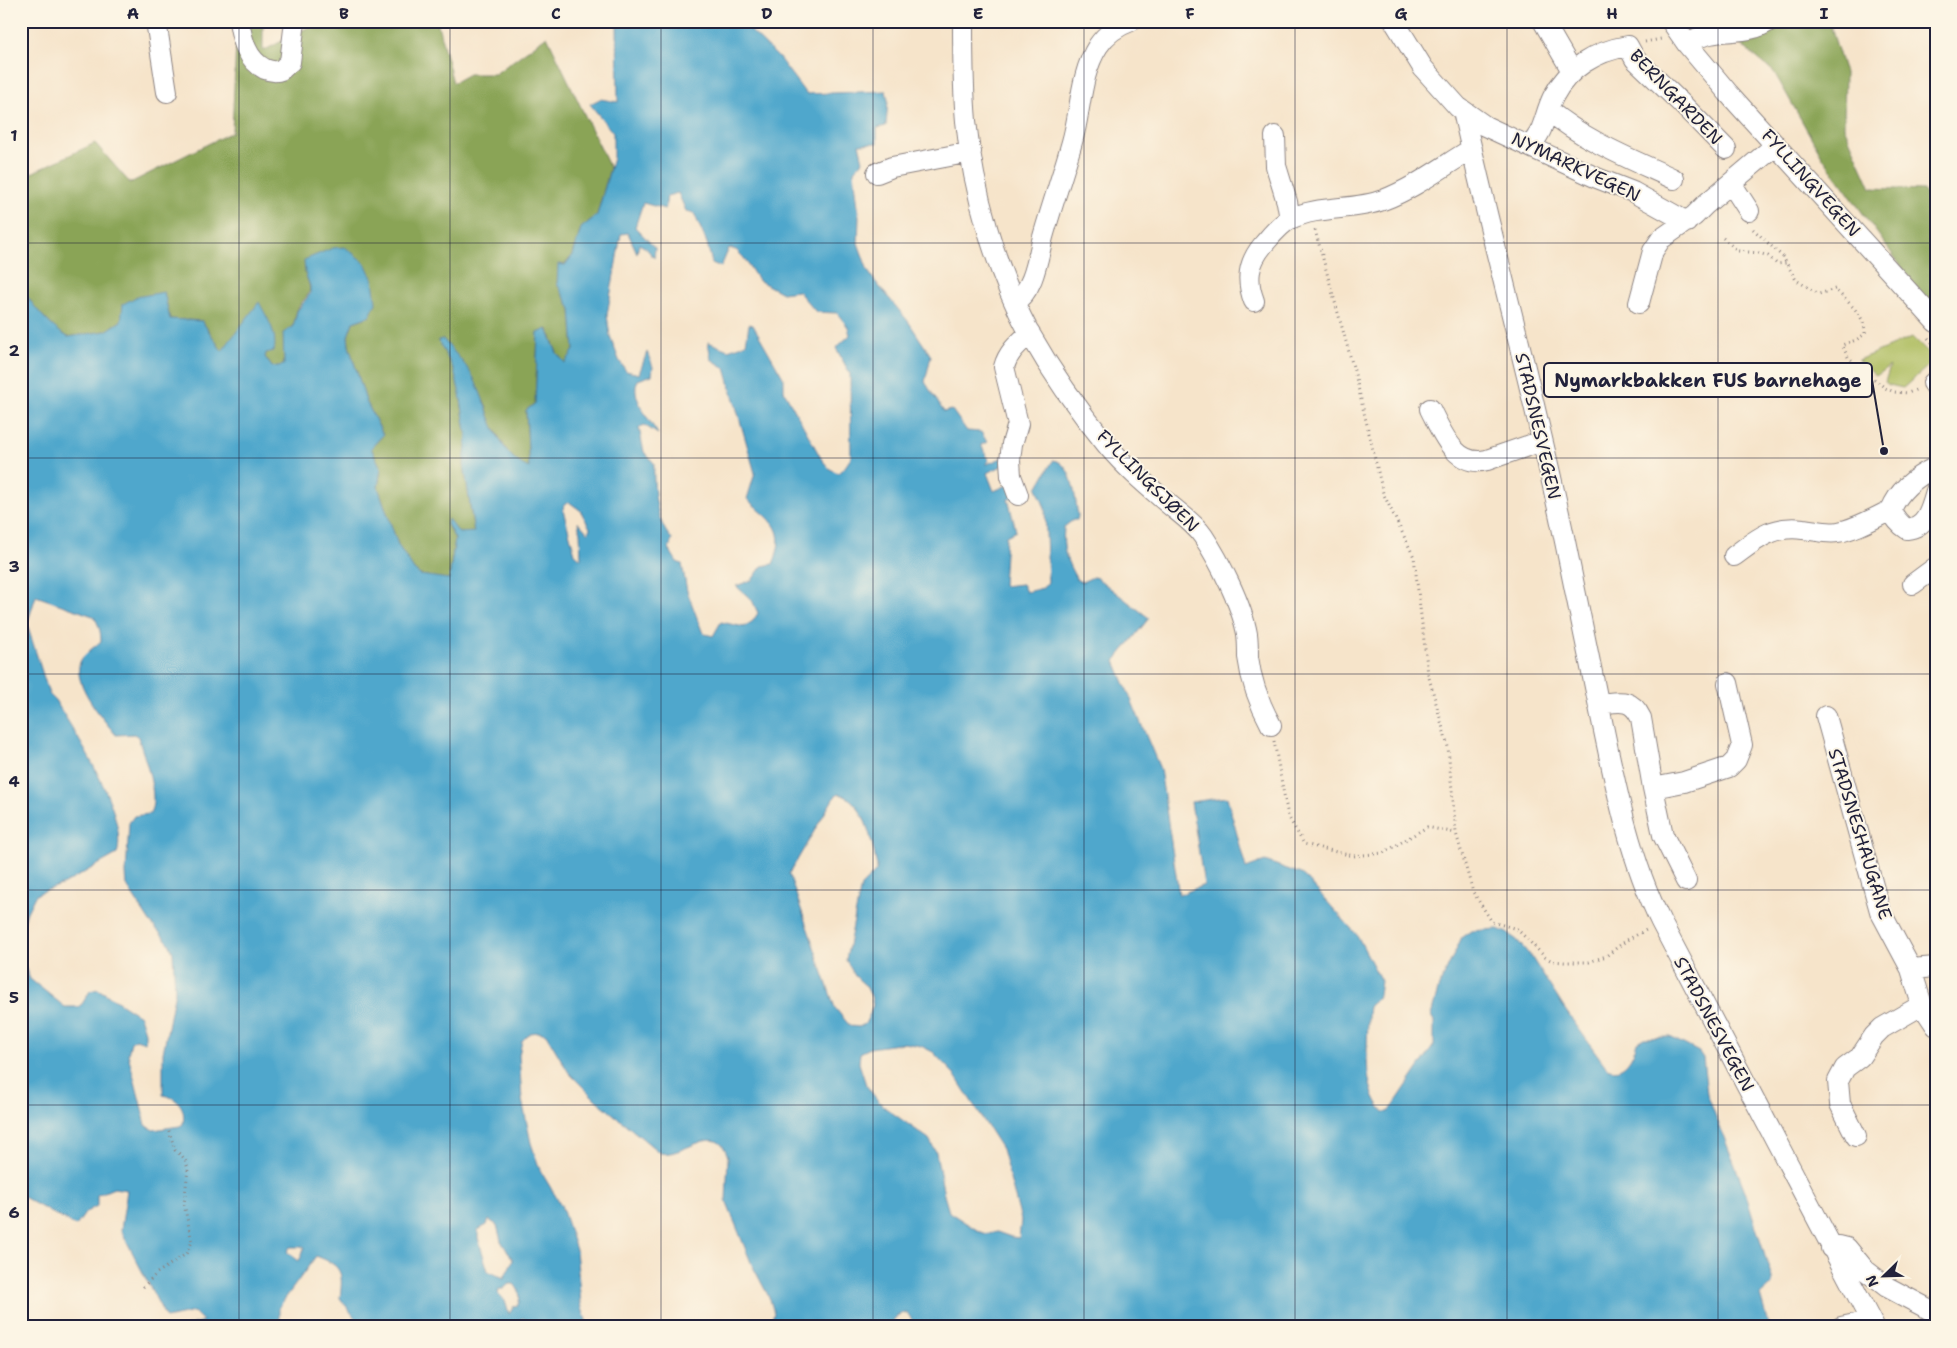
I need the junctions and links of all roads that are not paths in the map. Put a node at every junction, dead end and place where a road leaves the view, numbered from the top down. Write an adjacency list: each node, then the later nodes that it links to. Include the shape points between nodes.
1 (156, 21): 11 (street)
2 (239, 21): 8 (street, via 246,51 259,66 270,71 280,70 290,62)
3 (963, 21): 19 (street, FYLLINGSJØEN, via 966,121)
4 (1131, 21): 26 (street, via 1115,28 1097,48 1085,77 1072,141 1038,260 1028,288)
5 (1394, 21): 13 (street, NYMARKVEGEN, via 1423,68)
6 (1543, 21): 10 (street)
7 (1769, 21): 9 (street, via 1760,27 1712,32 1695,38)
8 (295, 22)
9 (1680, 34): 15 (street, FYLLINGVEGEN)
10 (1572, 71): 12 (street, BERNGARDEN); 18 (street, BERNGARDEN, via 1592,57 1628,46 1635,59)
11 (167, 92)
12 (1548, 110): 16 (street, BERNGARDEN); 21 (street, via 1576,131 1614,152)
13 (1464, 111): 16 (street, NYMARKVEGEN, via 1485,126); 17 (street, STADSNESVEGEN)
14 (1275, 136): 24 (street, via 1276,166)
15 (1776, 145): 22 (street); 29 (street, FYLLINGVEGEN)
16 (1531, 147): 25 (street, NYMARKVEGEN, via 1633,192)
17 (1472, 149): 24 (street, via 1392,197); 32 (street, STADSNESVEGEN)
18 (1726, 149)
19 (971, 152): 20 (street, via 892,167); 26 (street, FYLLINGSJØEN, via 987,222)
20 (877, 173)
21 (1674, 179)
22 (1731, 183): 23 (street); 25 (street)
23 (1749, 211)
24 (1290, 219): 27 (street, via 1279,227 1251,263 1248,278)
25 (1687, 222): 28 (street, via 1661,239 1653,250)
26 (1015, 301): 30 (street, FYLLINGSJØEN)
27 (1254, 301)
28 (1639, 303)
29 (1936, 322)
30 (1030, 332): 35 (street, via 1012,350 1004,368 1018,424 1010,460); 43 (street, FYLLINGSJØEN, via 1048,363 1109,447 1198,530 1214,554 1240,610 1247,633 1253,678)
31 (1430, 409): 32 (street, via 1452,448 1469,461 1487,460)
32 (1542, 441): 41 (street, STADSNESVEGEN)
33 (1936, 467): 36 (street, via 1902,492)
34 (1936, 491): 36 (street, via 1930,512 1914,528 1900,524)
35 (1018, 496)
36 (1891, 510): 37 (street, via 1839,532 1780,528 1761,536)
37 (1734, 556)
38 (1936, 567): 39 (street)
39 (1913, 584)
40 (1728, 683): 44 (street, via 1742,745 1736,760 1729,767)
41 (1599, 704): 44 (street, via 1626,702 1638,711); 51 (street, STADSNESVEGEN, via 1616,790 1645,886)
42 (1826, 716): 47 (street, STADSNESHAUGANE, via 1880,911)
43 (1271, 726)
44 (1653, 788): 45 (street, via 1663,835)
45 (1686, 881)
46 (1936, 967): 47 (street)
47 (1911, 969): 48 (street, STADSNESHAUGANE)
48 (1922, 1005): 49 (street, STADSNESHAUGANE); 50 (street, via 1882,1028 1860,1057 1845,1068 1838,1081 1840,1104)
49 (1936, 1026)
50 (1856, 1136)
51 (1831, 1248): 52 (street, via 1847,1248 1865,1270 1887,1287); 53 (street, STADSNESVEGEN)
52 (1936, 1312)
53 (1872, 1324): 54 (street)
54 (1840, 1327)

